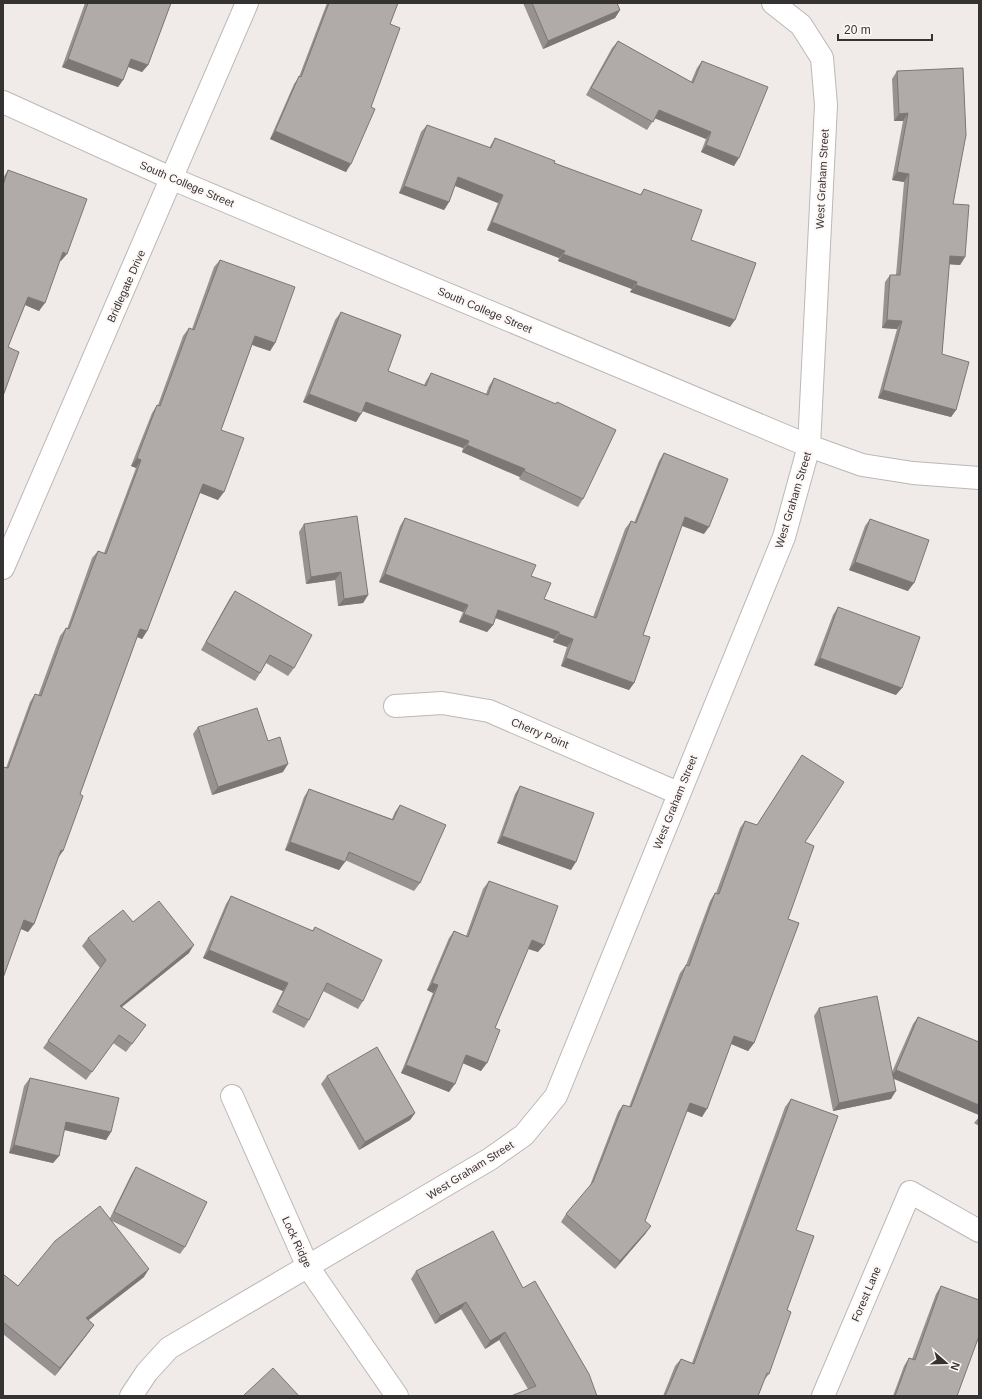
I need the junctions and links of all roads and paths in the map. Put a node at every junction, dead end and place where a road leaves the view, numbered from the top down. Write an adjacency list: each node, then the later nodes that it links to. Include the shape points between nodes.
1 (248, 3): 4 (street, Bridlegate Drive)
2 (773, 3): 5 (street, West Graham Street, via 801,25 822,58 826,104)
3 (3, 102): 4 (street, South College Street)
4 (173, 179): 5 (street, South College Street); 7 (street, Bridlegate Drive)
5 (809, 446): 6 (street, South College Street, via 862,466 913,474); 9 (street, West Graham Street, via 784,537)
6 (979, 478)
7 (3, 568)
8 (395, 706): 9 (street, Cherry Point, via 442,702 489,711)
9 (678, 793): 12 (street, West Graham Street, via 556,1096 524,1134 490,1159)
10 (232, 1096): 12 (street, Lock Ridge)
11 (979, 1231): 15 (street, Forest Lane, via 910,1192)
12 (308, 1267): 13 (street, West Graham Street, via 169,1348 147,1372); 14 (street, Lock Ridge)
13 (131, 1396)
14 (397, 1396)
15 (823, 1396)

